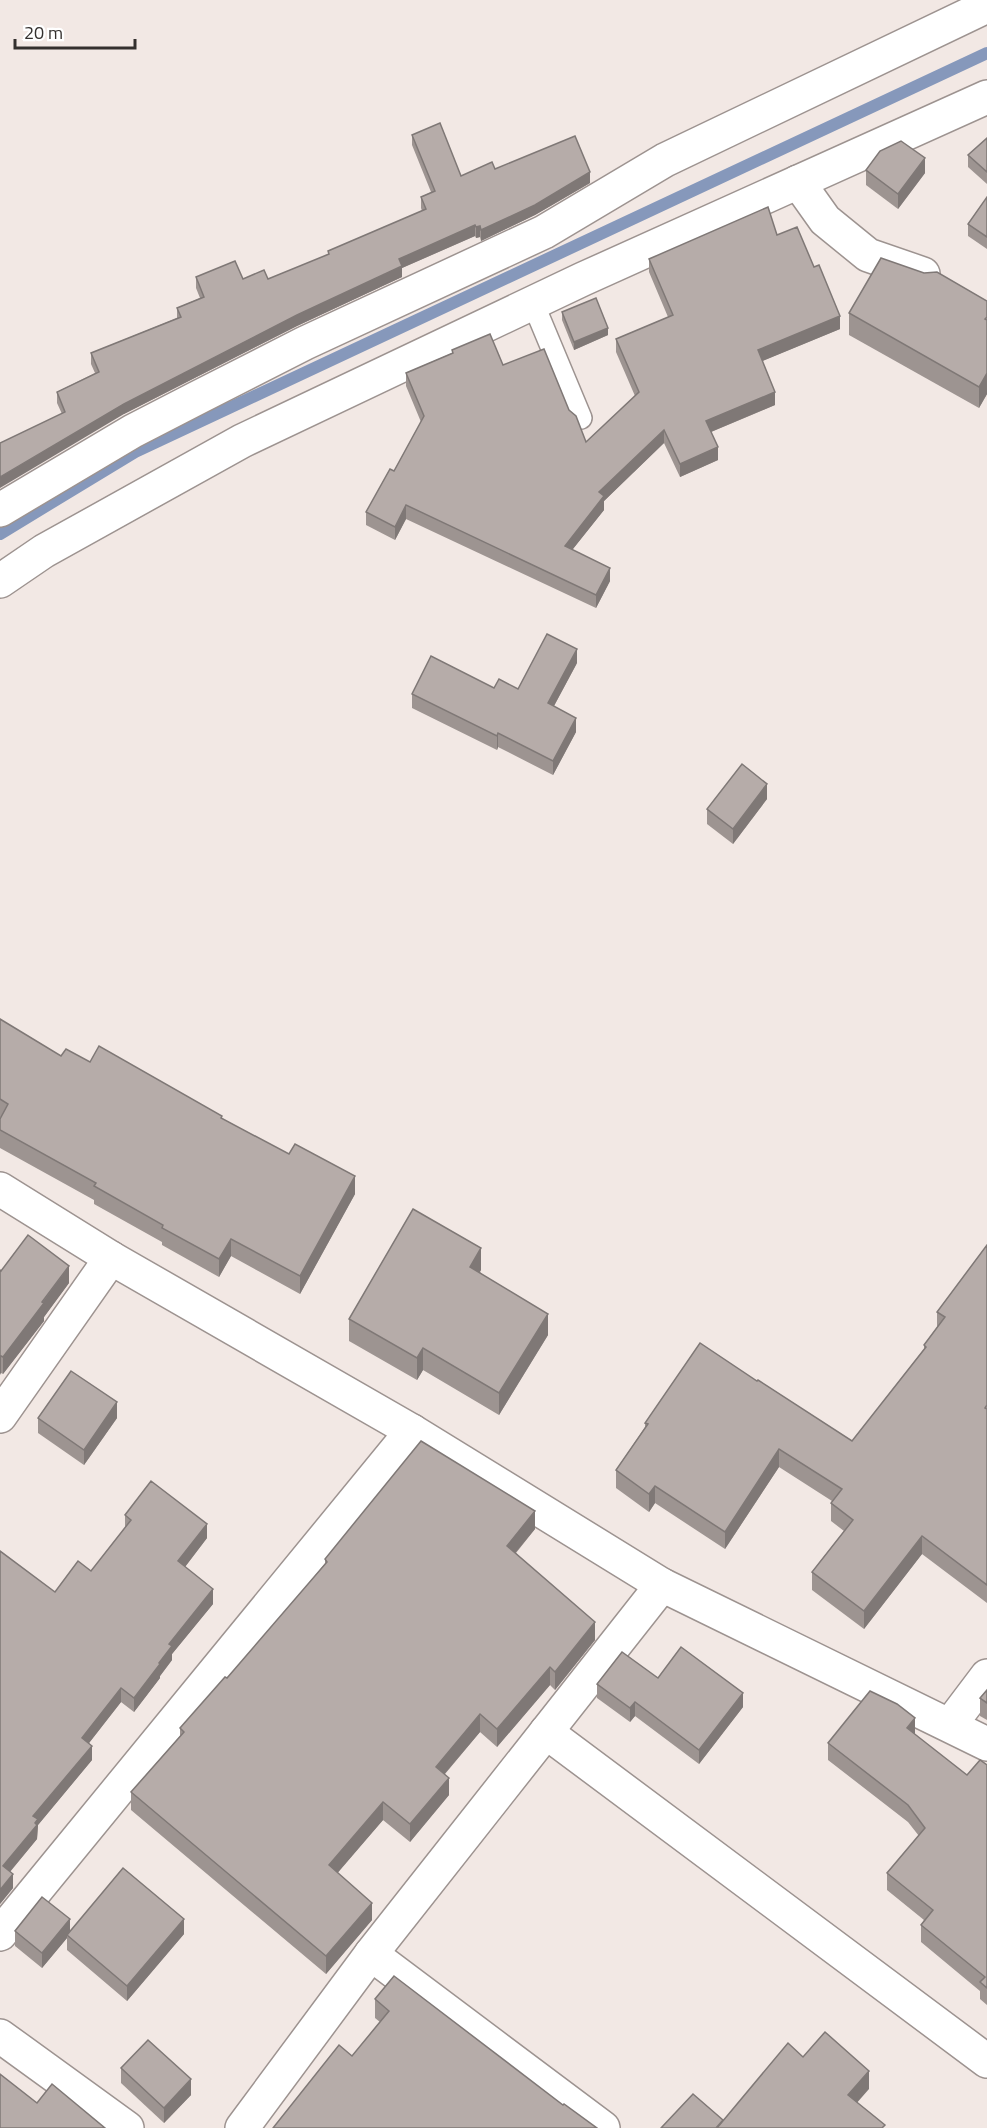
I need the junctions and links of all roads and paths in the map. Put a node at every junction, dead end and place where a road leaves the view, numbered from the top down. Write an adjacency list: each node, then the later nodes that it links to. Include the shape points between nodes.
1 (987, 6): 7 (street, via 665,160 544,232 305,343 197,398)
2 (987, 97): 3 (street)
3 (798, 182): 4 (street, via 825,220 868,255); 5 (street)
4 (930, 277)
5 (533, 303): 6 (lane); 8 (street, via 242,441 44,551)
6 (580, 418)
7 (0, 510)
8 (0, 581)
9 (0, 1189): 10 (street)
10 (111, 1258): 11 (street); 12 (street)
11 (0, 1416)
12 (412, 1431): 13 (street); 18 (street)
13 (662, 1585): 15 (street); 16 (street)
14 (987, 1676): 15 (street)
15 (950, 1725): 17 (street)
16 (546, 1732): 19 (street); 21 (street)
17 (987, 1744)
18 (0, 1934)
19 (371, 1954): 23 (street); 24 (street)
20 (0, 2036): 22 (street)
21 (987, 2061)
22 (127, 2128)
23 (242, 2128)
24 (603, 2128)

